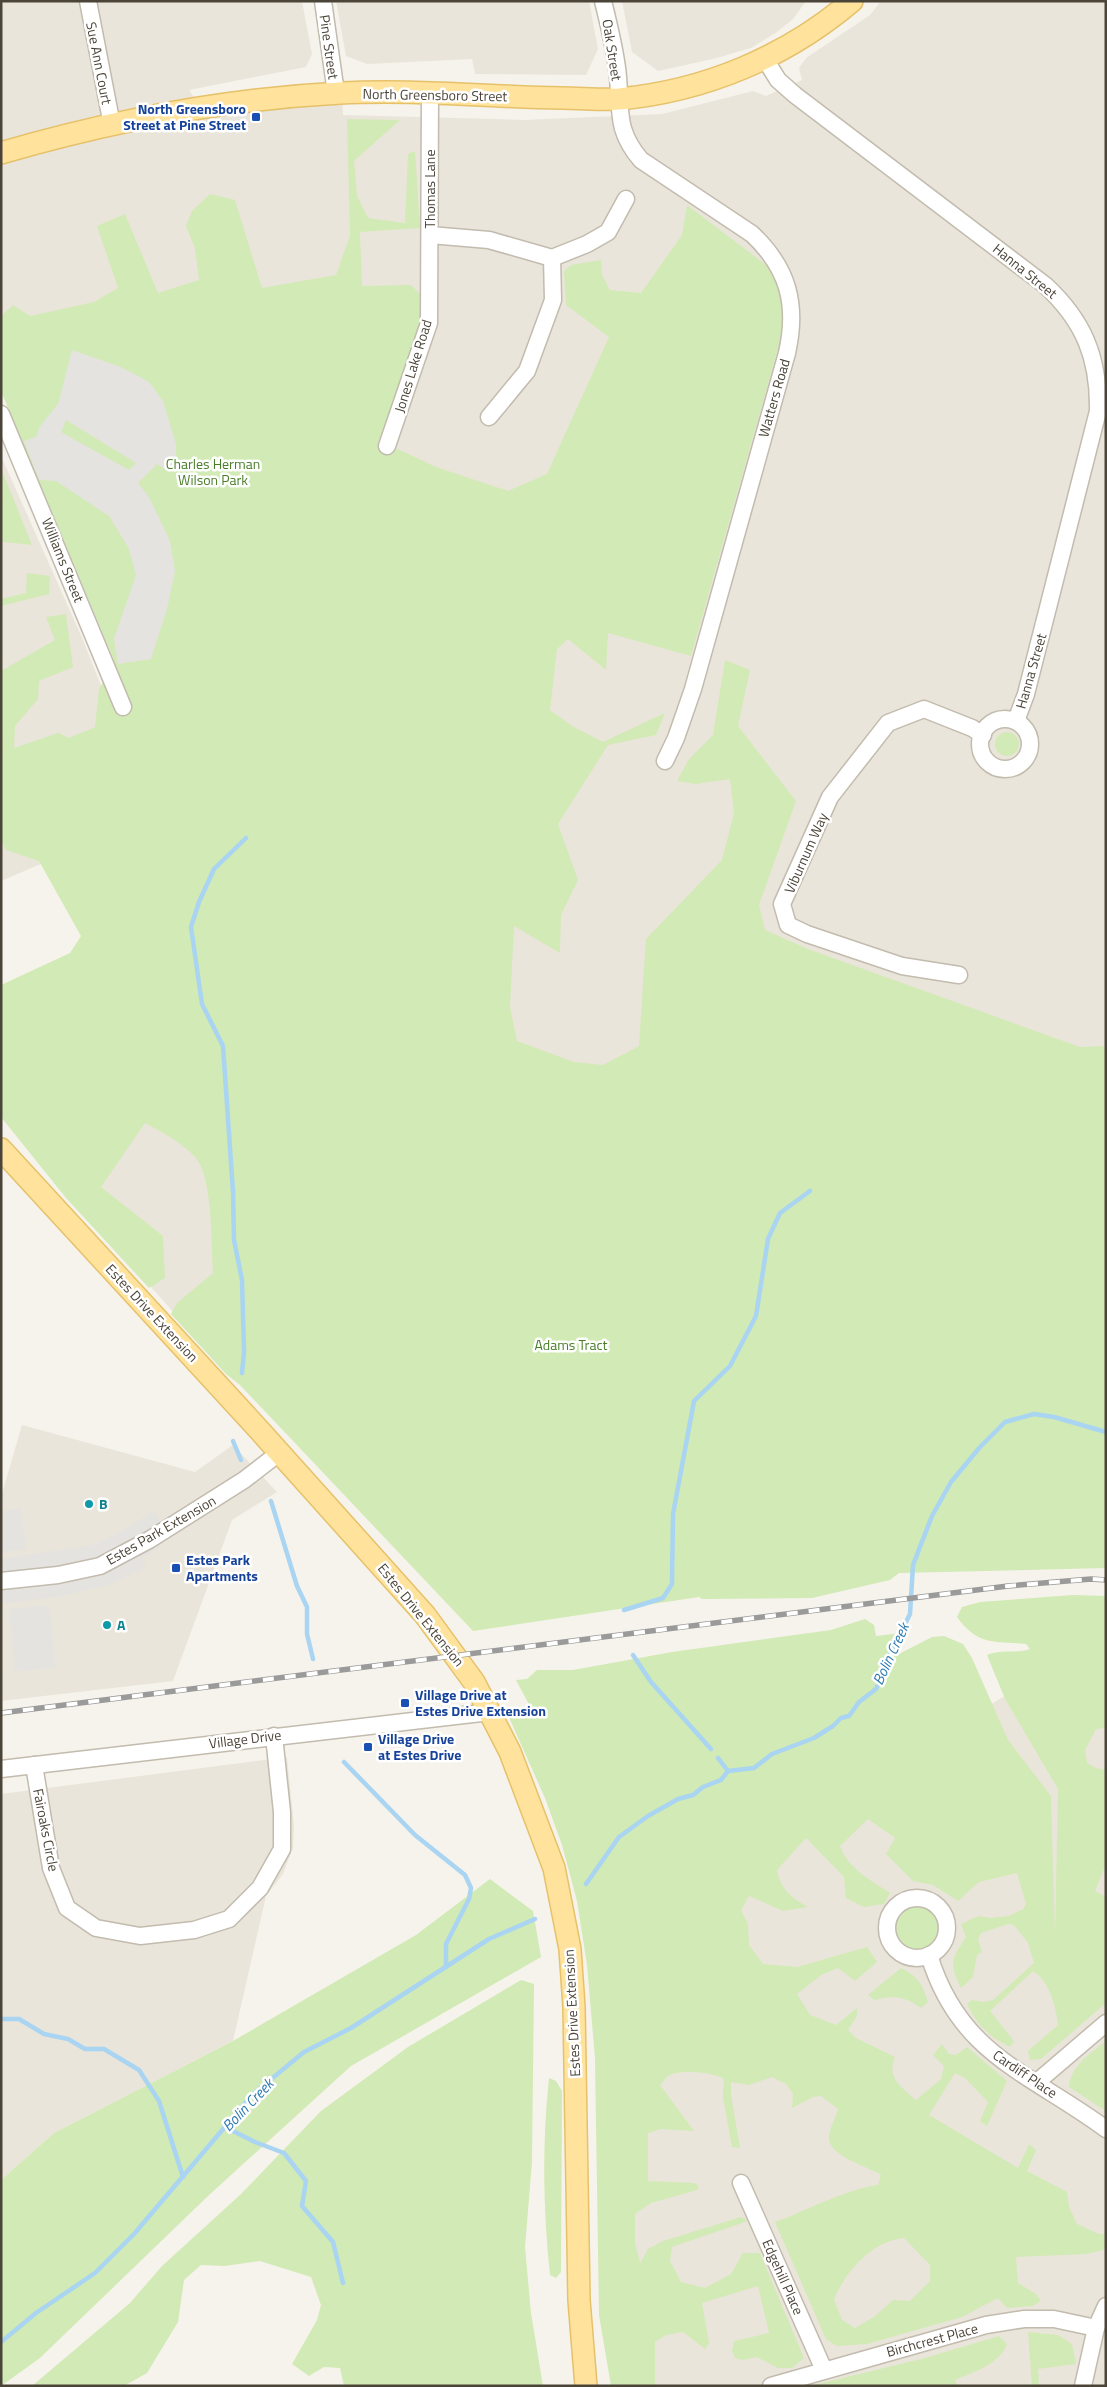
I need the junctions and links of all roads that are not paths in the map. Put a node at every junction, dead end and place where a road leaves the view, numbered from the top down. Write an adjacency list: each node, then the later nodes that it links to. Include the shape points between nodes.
1 (88, 1): 9 (street, Sue Ann Court)
2 (323, 1): 6 (street, Pine Street)
3 (603, 1): 8 (street, Oak Street, via 618,77)
4 (852, 1): 5 (main road, North Greensboro Street, via 811,33)
5 (765, 59): 8 (main road, North Greensboro Street, via 703,83); 19 (street, Hanna Street, via 778,80 796,95 1045,285 1078,323 1088,343 1096,367 1098,411 1026,694)
6 (336, 93): 7 (main road, North Greensboro Street); 9 (main road, North Greensboro Street, via 235,103)
7 (430, 93): 8 (main road, North Greensboro Street); 12 (street, Thomas Lane)
8 (618, 99): 21 (street, Watters Road, via 628,146 640,160 752,234 764,246 785,278 792,315 787,353 693,689)
9 (112, 125): 10 (main road, North Greensboro Street)
10 (1, 153)
11 (626, 200): 13 (street, via 608,232)
12 (430, 235): 13 (street, via 489,240); 14 (street, Thomas Lane)
13 (552, 258): 16 (street, via 553,300 527,371)
14 (430, 285): 17 (street, Jones Lake Road, via 429,323)
15 (1, 414): 18 (street, Williams Street)
16 (489, 417)
17 (387, 446)
18 (123, 707)
19 (1016, 721): 20 (street, via 992,723); 20 (street, via 1028,733 1030,750 1020,764 1012,768 995,767 988,762 981,747)
20 (982, 734): 22 (street, Viburnum Way, via 924,709 888,722 830,797 782,904 788,924 807,934 902,966)
21 (665, 761)
22 (959, 975)
23 (1, 1149): 24 (main road, Estes Drive Extension)
24 (279, 1453): 25 (street, Estes Park Extension, via 236,1485 149,1540 100,1566 58,1575); 26 (main road, Estes Drive Extension, via 425,1615 464,1668)
25 (1, 1581)
26 (490, 1712): 27 (street, Village Drive); 38 (main road, Estes Drive Extension, via 528,1796 554,1868 570,1949 574,2006 579,2300)
27 (274, 1736): 28 (street, Village Drive); 28 (street, Fairoaks Circle, via 282,1812 282,1849 260,1888 229,1919 194,1930 140,1936 96,1928 67,1908 51,1868)
28 (34, 1765): 29 (street, Village Drive)
29 (1, 1769)
30 (930, 1956): 32 (street, Cardiff Place, via 938,1982 954,2013 973,2036 998,2058)
31 (1106, 2023): 32 (street)
32 (1037, 2082): 33 (street, Cardiff Place)
33 (1106, 2128)
34 (742, 2183): 37 (street, Edgehill Place)
35 (1106, 2306): 36 (street)
36 (1096, 2328): 37 (street, Birchcrest Place, via 1054,2319 1005,2322); 40 (street)
37 (824, 2370): 39 (street, Birchcrest Place)
38 (586, 2386)
39 (772, 2386)
40 (1083, 2386)

